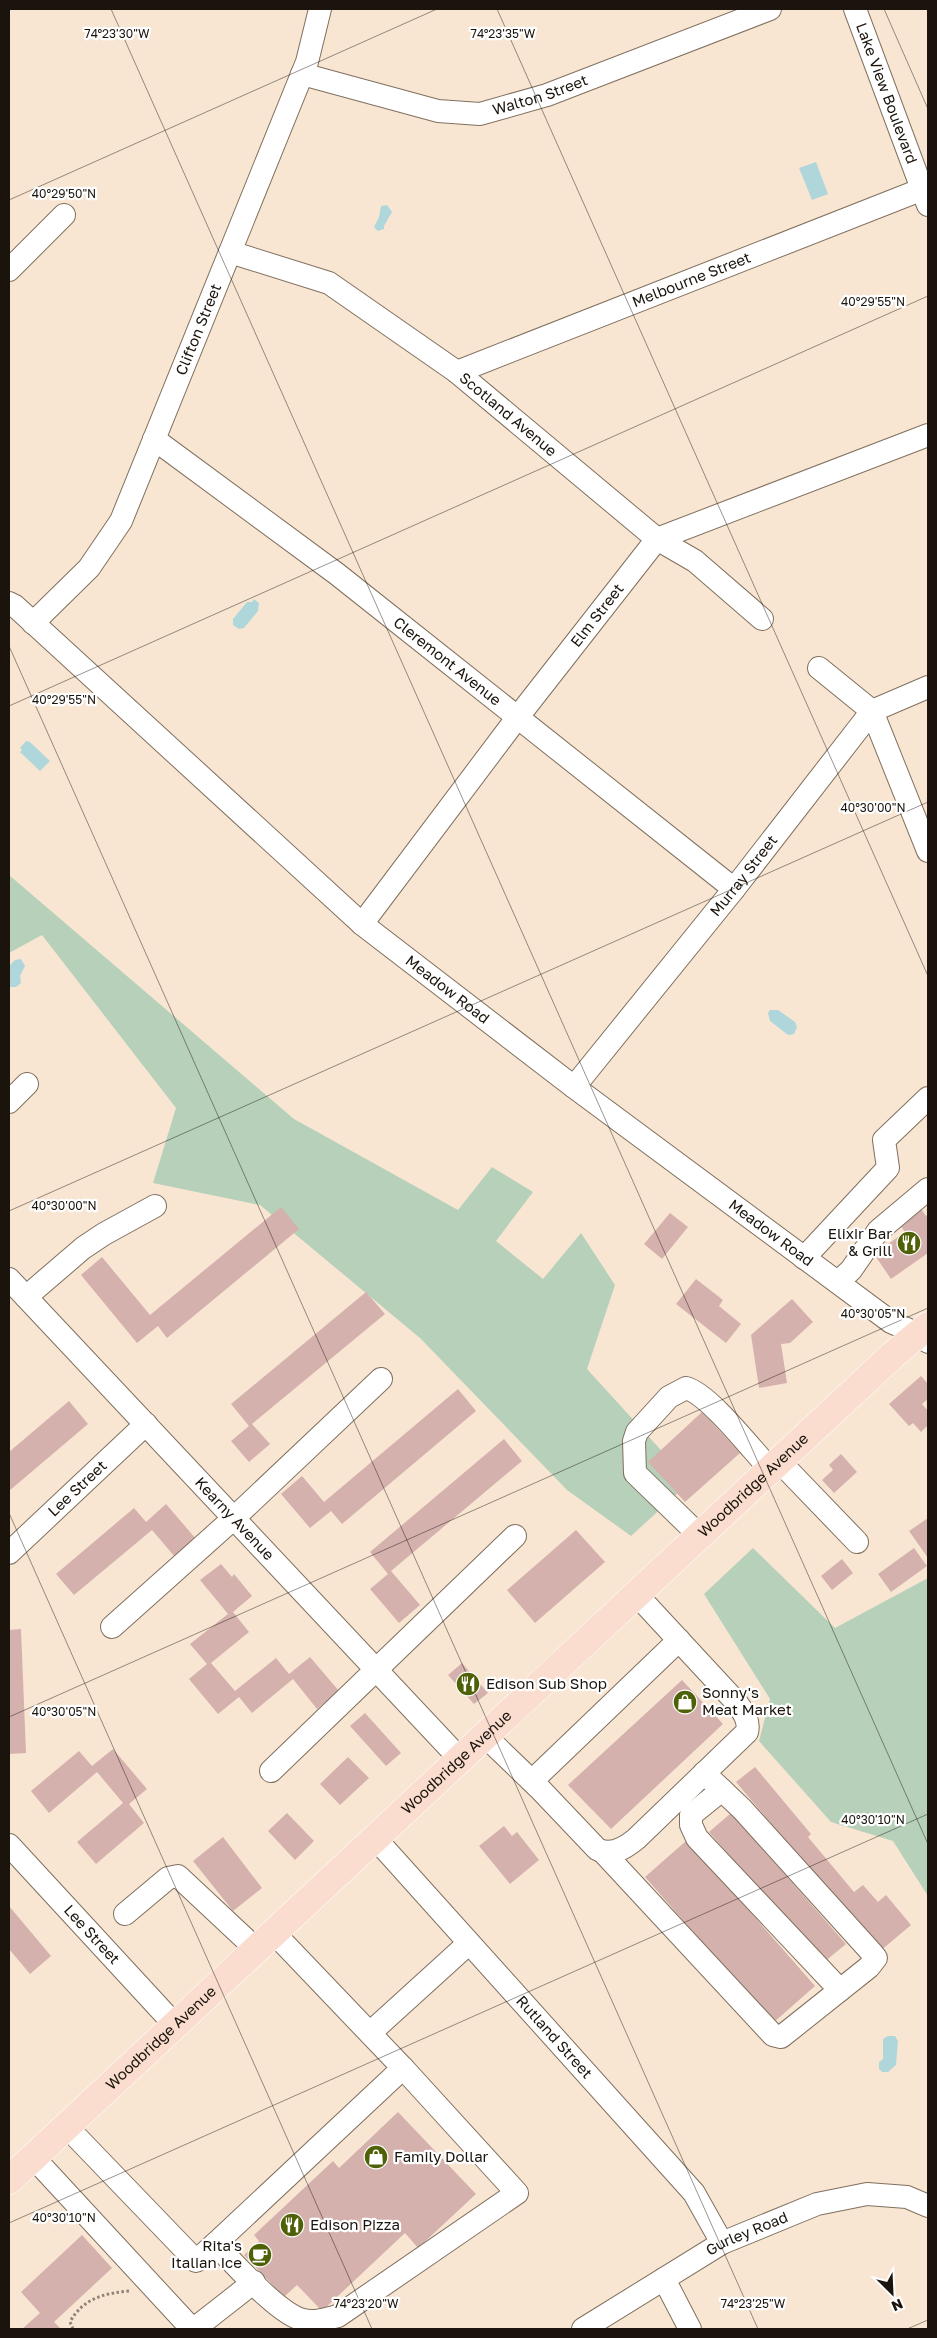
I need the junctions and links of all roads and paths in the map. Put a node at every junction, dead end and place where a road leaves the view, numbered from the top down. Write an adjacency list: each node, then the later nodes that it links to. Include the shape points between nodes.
1 (320, 9): 4 (street, Clifton Street)
2 (770, 9): 4 (street, Walton Street, via 547,95 480,114 438,111)
3 (855, 9): 5 (street, Lake View Boulevard)
4 (302, 74): 7 (street, Clifton Street)
5 (926, 194): 9 (street, Melbourne Street)
6 (64, 215): 8 (street)
7 (230, 252): 9 (street, Scotland Avenue, via 329,283); 11 (street, Clifton Street)
8 (9, 270)
9 (456, 372): 12 (street, Scotland Avenue)
10 (928, 435): 12 (street)
11 (154, 439): 15 (street, Clifton Street, via 120,521 95,560); 19 (street, Cleremont Avenue, via 336,574)
12 (657, 539): 14 (street, Scotland Avenue, via 695,561); 19 (street, Elm Street)
13 (9, 603): 15 (street, Meadow Road)
14 (762, 619)
15 (33, 623): 22 (street, Meadow Road)
16 (818, 668): 18 (street)
17 (928, 687): 18 (street, Murray Street)
18 (872, 711): 20 (street); 21 (street, Murray Street)
19 (517, 718): 21 (street, Cleremont Avenue); 22 (street, Elm Street)
20 (928, 851)
21 (734, 889): 24 (street, Murray Street)
22 (362, 924): 24 (street, Meadow Road)
23 (27, 1084): 26 (street)
24 (574, 1087): 29 (street, Meadow Road)
25 (928, 1098): 29 (street, via 884,1140 888,1168)
26 (9, 1102)
27 (928, 1189): 31 (street, via 878,1231)
28 (155, 1206): 32 (street, via 83,1248)
29 (804, 1258): 31 (street, Meadow Road)
30 (9, 1279): 32 (street, Kearny Avenue)
31 (838, 1282): 33 (street, Meadow Road, via 891,1322)
32 (26, 1297): 35 (street, Kearny Avenue)
33 (925, 1334): 36 (main road, Woodbridge Avenue)
34 (381, 1379): 37 (street)
35 (146, 1424): 37 (street, Kearny Avenue); 41 (street, Lee Street)
36 (774, 1465): 38 (main road, Woodbridge Avenue); 38 (street, via 691,1390 686,1388 669,1397 637,1432 634,1441 635,1473); 40 (street)
37 (234, 1518): 43 (street); 45 (street, Kearny Avenue)
38 (700, 1535): 42 (main road, Woodbridge Avenue)
39 (516, 1536): 45 (street)
40 (857, 1542)
41 (9, 1553)
42 (636, 1594): 44 (street); 46 (main road, Woodbridge Avenue)
43 (112, 1627)
44 (680, 1640): 49 (street, via 737,1703 748,1726 747,1732); 50 (street)
45 (377, 1670): 47 (street, Kearny Avenue); 48 (street)
46 (485, 1736): 47 (main road, Woodbridge Avenue); 50 (street)
47 (460, 1759): 52 (main road, Woodbridge Avenue)
48 (271, 1770)
49 (704, 1773): 51 (street); 54 (street, via 636,1840 614,1852)
50 (532, 1781): 54 (street)
51 (722, 1790): 58 (street, via 691,1815 691,1826 697,1838); 58 (street, via 876,1958)
52 (375, 1838): 56 (main road, Woodbridge Avenue); 57 (street, Rutland Street)
53 (9, 1845): 59 (street, Lee Street)
54 (604, 1853): 58 (street, via 773,2035 781,2037)
55 (125, 1914): 56 (street, via 168,1878 178,1876)
56 (265, 1941): 59 (main road, Woodbridge Avenue); 60 (street)
57 (469, 1943): 60 (street); 66 (street, Rutland Street, via 694,2194)
58 (840, 1990)
59 (175, 2025): 62 (main road, Woodbridge Avenue)
60 (370, 2033): 61 (street)
61 (403, 2068): 67 (street); 71 (street, via 517,2193 338,2316 317,2322)
62 (66, 2126): 63 (main road, Woodbridge Avenue); 67 (street, via 196,2261)
63 (33, 2157): 64 (main road, Woodbridge Avenue); 73 (street)
64 (9, 2180)
65 (928, 2206): 66 (street, Gurley Road, via 907,2197 867,2194 817,2204)
66 (722, 2243): 68 (street, Gurley Road)
67 (214, 2244): 69 (street)
68 (664, 2279): 74 (street, Gurley Road); 75 (street)
69 (254, 2282): 71 (street); 73 (street)
70 (133, 2290): 72 (path, via 104,2294 90,2300 72,2318)
71 (288, 2322)
72 (73, 2329)
73 (193, 2329)
74 (583, 2329)
75 (690, 2329)

